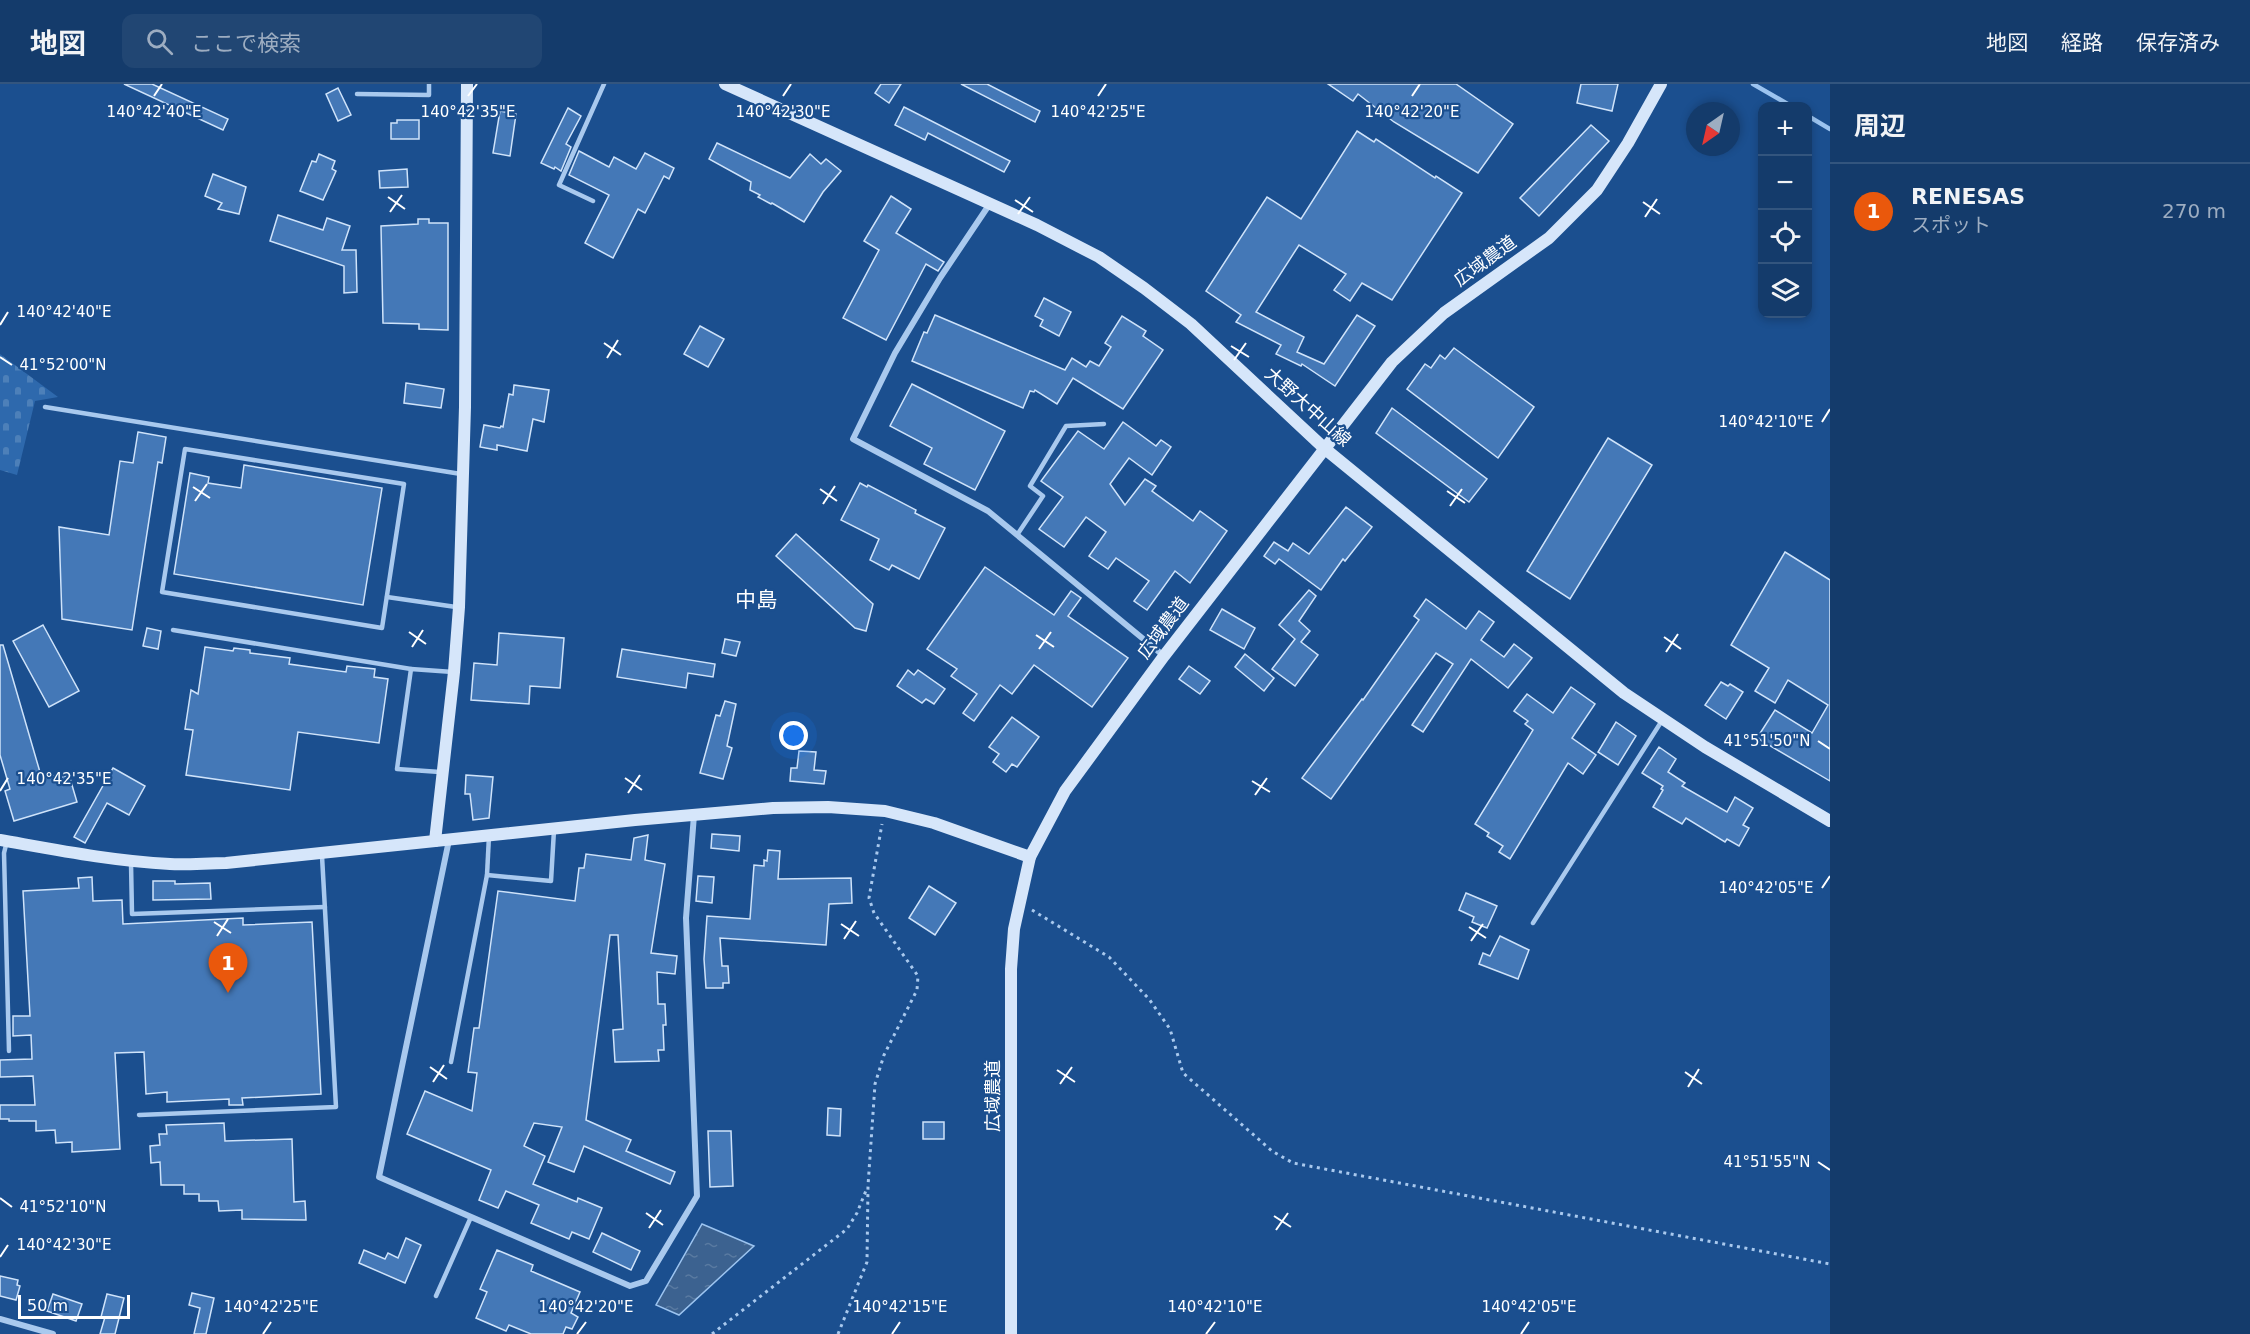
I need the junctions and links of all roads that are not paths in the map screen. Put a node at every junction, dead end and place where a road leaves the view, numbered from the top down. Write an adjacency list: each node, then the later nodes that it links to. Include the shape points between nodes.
1 (429, 84): 6 (lane, via 429,95)
2 (467, 84): 12 (street)
3 (604, 84): 7 (lane, via 559,185)
4 (724, 84): 8 (street, 大野大中山線)
5 (1661, 84): 11 (street, 広域農道, via 1597,190 1549,238 1444,314 1392,362)
6 (357, 94)
7 (594, 201)
8 (989, 205): 11 (street, 大野大中山線, via 1099,257 1144,288 1191,324); 13 (street, via 896,353 854,439 988,512)
9 (45, 407): 12 (lane)
10 (1104, 424): 13 (lane, via 1066,426 1030,486 1043,496)
11 (1324, 448): 17 (street, 広域農道); 20 (street, 大野大中山線, via 1624,693)
12 (464, 474): 15 (street)
13 (1017, 535): 17 (street)
14 (387, 597): 14 (lane, via 404,484 185,449 162,592 382,628); 15 (lane)
15 (459, 607): 19 (street)
16 (172, 630): 18 (lane)
17 (1164, 656): 30 (street, 広域農道, via 1065,791)
18 (411, 669): 19 (lane); 21 (lane, via 397,769)
19 (454, 672): 21 (street)
20 (1663, 719): 23 (street, 大野大中山線); 34 (lane)
21 (443, 772): 28 (street)
22 (694, 815): 24 (street); 30 (street, via 828,807 885,811 962,831); 38 (street, via 686,918 697,1196 646,1281 630,1286)
23 (1830, 821)
24 (554, 830): 25 (street); 32 (lane, via 551,881)
25 (489, 836): 26 (street); 32 (lane)
26 (449, 840): 28 (street); 38 (street, via 379,1177)
27 (4, 841): 31 (street); 35 (lane)
28 (435, 841): 29 (street)
29 (322, 854): 31 (street, via 173,865); 33 (lane)
30 (1030, 857): 42 (street, 広域農道, via 1014,928 1011,969)
31 (131, 861): 33 (lane, via 132,914)
32 (487, 875): 36 (lane)
33 (325, 907): 37 (lane, via 336,1107)
34 (1533, 923)
35 (9, 1051)
36 (452, 1062)
37 (139, 1115)
38 (471, 1217): 39 (lane)
39 (436, 1296)
40 (0, 1319): 41 (street)
41 (53, 1334)
42 (1011, 1334)

